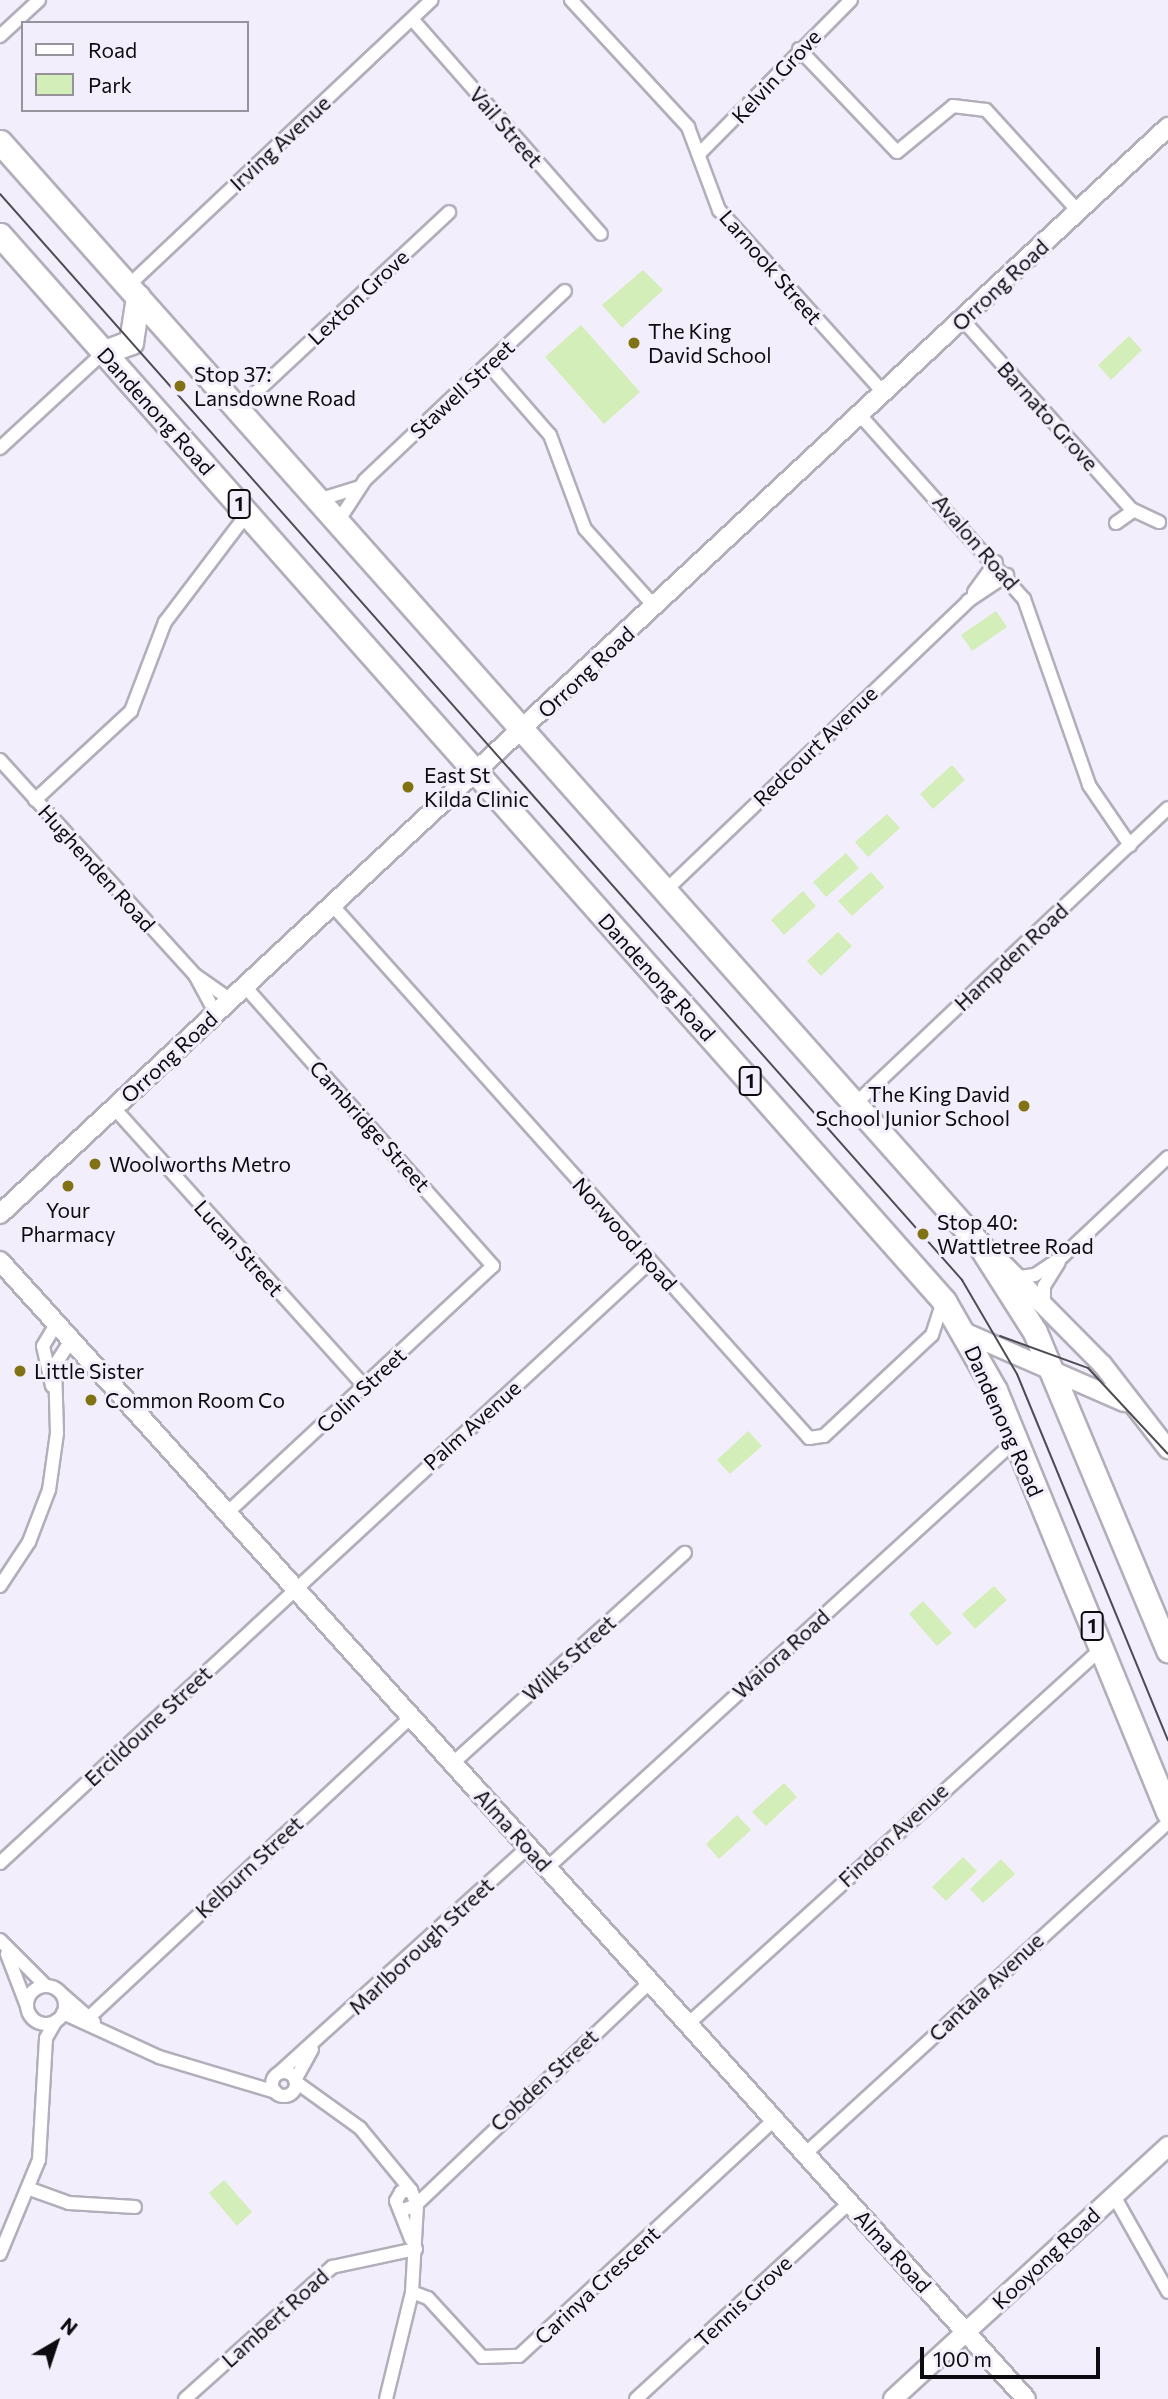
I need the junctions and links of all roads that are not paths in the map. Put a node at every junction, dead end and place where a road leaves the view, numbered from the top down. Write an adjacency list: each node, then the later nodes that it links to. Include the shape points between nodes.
1 (38, 0): 6 (street)
2 (432, 0): 5 (street, Irving Avenue)
3 (571, 0): 10 (street, Larnook Street, via 680,117)
4 (851, 0): 7 (street, Kelvin Grove)
5 (412, 19): 13 (street, Vail Street); 15 (street, Irving Avenue)
6 (0, 36)
7 (799, 49): 10 (street, Kelvin Grove); 11 (street, via 897,152 953,106 986,110)
8 (1168, 127): 11 (street, Orrong Road)
9 (0, 142): 15 (highway)
10 (700, 153): 20 (street, Larnook Street, via 719,210)
11 (1078, 211): 17 (street, Orrong Road)
12 (449, 212): 21 (street, Lexton Grove)
13 (601, 234)
14 (0, 235): 18 (highway, Dandenong Road / 1)
15 (133, 291): 18 (highway, via 131,342); 21 (highway)
16 (565, 291): 19 (street, Stawell Street)
17 (962, 319): 20 (street, Orrong Road); 26 (street, Barnato Grove)
18 (104, 352): 23 (street); 27 (highway, Dandenong Road / 1)
19 (488, 364): 24 (street, Stawell Street); 34 (street, via 550,435 585,529)
20 (884, 393): 22 (street, Orrong Road)
21 (237, 410): 25 (highway)
22 (860, 415): 31 (street, Avalon Road); 34 (street, Orrong Road)
23 (0, 448)
24 (360, 486): 25 (street, Stawell Street); 29 (street, Stawell Street)
25 (317, 500): 29 (highway)
26 (1133, 511): 28 (street, Barnato Grove); 30 (street)
27 (247, 514): 37 (highway, Dandenong Road / 1); 38 (street, via 165,622 131,711)
28 (1159, 522)
29 (337, 523): 35 (highway)
30 (1116, 523)
31 (996, 562): 32 (street, Avalon Road); 33 (street, Redcourt Avenue)
32 (1007, 575): 33 (street, Redcourt Avenue); 40 (street, Avalon Road, via 1030,612 1080,763 1102,807)
33 (968, 601): 41 (street, Redcourt Avenue)
34 (655, 607): 35 (street, Orrong Road)
35 (522, 732): 37 (street, Orrong Road); 41 (highway)
36 (0, 760): 38 (street, Hughenden Road)
37 (476, 774): 42 (street, Orrong Road); 57 (highway, Dandenong Road / 1)
38 (35, 800): 43 (street, Hughenden Road)
39 (1168, 808): 40 (street, Hampden Road)
40 (1135, 841): 47 (street, Hampden Road)
41 (664, 892): 47 (highway)
42 (333, 906): 44 (street, Orrong Road); 54 (street, Norwood Road)
43 (195, 975): 45 (street, Hughenden Road); 46 (street, Hughenden Road)
44 (245, 987): 45 (street, Orrong Road); 55 (street, Cambridge Street)
45 (231, 1000): 46 (street, Orrong Road)
46 (216, 1014): 48 (street, Orrong Road)
47 (854, 1105): 51 (highway)
48 (114, 1108): 50 (street, Orrong Road); 64 (street, Lucan Street)
49 (1168, 1157): 52 (street)
50 (0, 1214)
51 (968, 1231): 56 (street); 63 (highway, via 1004,1279)
52 (1063, 1256): 56 (street, via 1035,1275); 58 (street, via 1042,1292)
53 (0, 1261): 59 (street, Alma Road)
54 (650, 1262): 61 (street, Norwood Road, via 813,1439); 72 (street, Palm Avenue)
55 (493, 1266): 64 (street, Colin Street)
56 (1019, 1277): 58 (street)
57 (943, 1301): 60 (highway, Dandenong Road / 1); 61 (street)
58 (1049, 1314): 66 (street, via 1098,1361)
59 (56, 1324): 62 (street, Alma Road); 65 (street, via 43,1346)
60 (963, 1330): 61 (street, Norwood Road); 63 (street); 67 (highway, Dandenong Road / 1)
61 (932, 1335)
62 (71, 1340): 65 (street, via 57,1358); 69 (street, Alma Road)
63 (1052, 1371): 66 (street); 74 (highway)
64 (364, 1386): 69 (street, Colin Street)
65 (56, 1399): 71 (street, via 56,1451 46,1499 29,1542)
66 (1132, 1409): 68 (street)
67 (1015, 1441): 73 (highway, Dandenong Road / 1); 81 (street, Waiora Road)
68 (1168, 1449)
69 (227, 1513): 72 (street, Alma Road)
70 (685, 1553): 76 (street, Wilks Street)
71 (0, 1586)
72 (295, 1588): 75 (street, Alma Road); 80 (street, Ercildoune Street)
73 (1101, 1649): 77 (highway, Dandenong Road / 1); 89 (street, Findon Avenue)
74 (1168, 1650)
75 (411, 1717): 76 (street, Alma Road); 88 (street, Kelburn Street)
76 (453, 1763): 79 (street, Alma Road)
77 (1168, 1812)
78 (1168, 1823): 99 (street, Cantala Avenue)
79 (528, 1847): 81 (street, Alma Road); 90 (street, Marlborough Street)
80 (0, 1863)
81 (547, 1868): 83 (street, Alma Road)
82 (2, 1943): 84 (street); 86 (street)
83 (650, 1982): 89 (street, Alma Road); 104 (street, Cobden Street)
84 (45, 1986): 85 (street); 86 (street, via 30,1994)
85 (62, 1995): 87 (street); 88 (street)
86 (29, 2012): 87 (street); 91 (street)
87 (59, 2017): 88 (street); 91 (street)
88 (86, 2020): 93 (street, via 159,2057)
89 (688, 2024): 97 (street, Alma Road)
90 (314, 2046): 92 (street, Marlborough Street); 94 (street, Marlborough Street)
91 (44, 2055): 101 (street, via 43,2136)
92 (277, 2075): 93 (street); 94 (street); 95 (street)
93 (232, 2078): 95 (street)
94 (296, 2081): 95 (street, Marlborough Street); 96 (street)
95 (282, 2093): 96 (street)
96 (323, 2102): 100 (street)
97 (774, 2120): 99 (street, Alma Road); 110 (street, Carinya Crescent, via 519,2356 482,2357 428,2298)
98 (1168, 2146): 102 (street, Kooyong Road)
99 (805, 2154): 105 (street, Alma Road)
100 (383, 2156): 103 (street); 104 (street)
101 (30, 2189): 106 (street, via 69,2203); 109 (street)
102 (1114, 2196): 111 (street); 112 (street, Kooyong Road)
103 (397, 2197): 104 (street); 107 (street)
104 (415, 2197): 107 (street); 108 (street)
105 (849, 2203): 112 (street, Alma Road); 115 (street, Tennis Grove)
106 (135, 2207)
107 (403, 2210): 108 (street)
108 (416, 2249): 110 (street); 113 (street, Lambert Road, via 332,2267)
109 (0, 2254)
110 (412, 2292): 114 (street)
111 (1168, 2292)
112 (966, 2332): 116 (street, Kooyong Road); 117 (street, Alma Road)
113 (185, 2399)
114 (386, 2399)
115 (636, 2399)
116 (893, 2399)
117 (1027, 2399)

